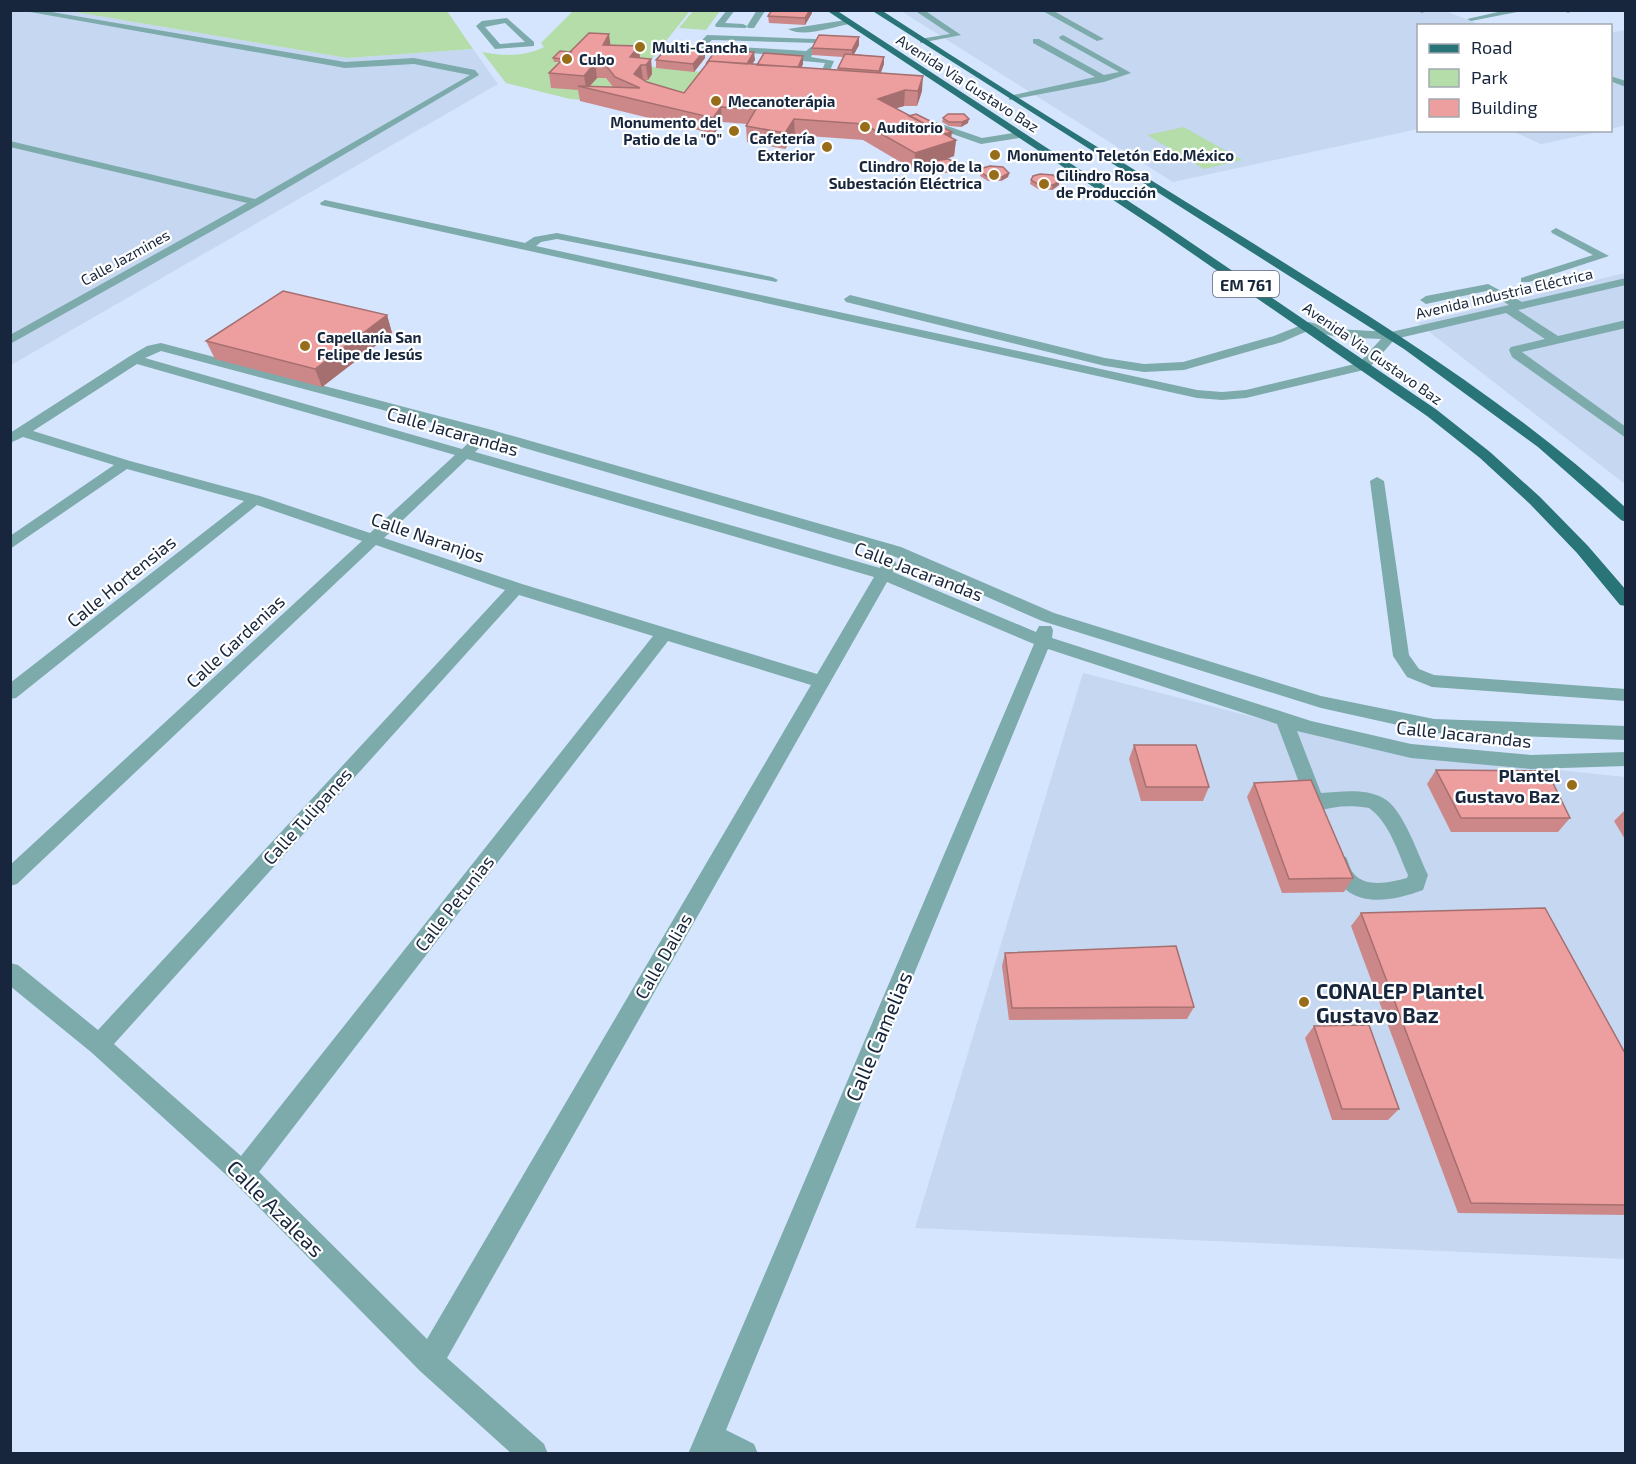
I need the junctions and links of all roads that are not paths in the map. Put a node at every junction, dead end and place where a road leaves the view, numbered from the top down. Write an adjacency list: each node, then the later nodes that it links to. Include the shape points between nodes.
1 (23, 10): 33 (street, Calle Jazmines, via 345,65 414,61 475,73)
2 (731, 10): 12 (street)
3 (830, 10): 13 (main road, Avenida Via Gustavo Baz / EM 761)
4 (875, 10): 22 (main road, Avenida Via Gustavo Baz / EM 761)
5 (918, 10): 22 (street, via 957,35)
6 (1045, 10): 19 (street)
7 (1523, 10): 10 (street)
8 (761, 11): 14 (street)
9 (1461, 14): 10 (street)
10 (1470, 19): 11 (street)
11 (1481, 24)
12 (719, 25): 14 (street); 17 (street)
13 (851, 25): 16 (street); 21 (street); 31 (main road, Avenida Via Gustavo Baz / EM 761)
14 (751, 26): 15 (street)
15 (762, 27)
16 (784, 28)
17 (710, 36): 21 (street); 24 (street, via 702,47)
18 (1063, 37): 26 (street, via 1127,73)
19 (1100, 39)
20 (1036, 40): 26 (street)
21 (815, 41): 24 (street)
22 (923, 41): 29 (main road, Avenida Via Gustavo Baz / EM 761)
23 (531, 44): 23 (street, via 507,20 480,26 498,47)
24 (808, 54): 27 (street, via 806,58 830,62)
25 (1612, 78): 28 (street)
26 (1104, 79): 29 (street)
27 (822, 80)
28 (1626, 84)
29 (1012, 98): 47 (main road, Avenida Via Gustavo Baz / EM 761)
30 (916, 119): 31 (street, via 981,141)
31 (1020, 135): 46 (main road, Avenida Via Gustavo Baz / EM 761)
32 (10, 144): 33 (street)
33 (256, 202): 48 (street, Calle Jazmines)
34 (325, 203): 36 (street)
35 (1556, 231): 37 (street, via 1603,256)
36 (527, 247): 38 (street, via 538,239 557,236); 51 (street, via 1197,394 1246,394)
37 (1574, 266): 39 (street); 41 (street)
38 (772, 280)
39 (1525, 280)
40 (1626, 281): 41 (street, Avenida Industria Eléctrica)
41 (1609, 285): 44 (street, Avenida Industria Eléctrica)
42 (850, 299): 46 (street, via 1144,369 1184,366)
43 (1426, 300): 44 (street, via 1488,287)
44 (1514, 308): 47 (street, Avenida Industria Eléctrica); 49 (street)
45 (1626, 324): 49 (street)
46 (1309, 327): 47 (street, Avenida Industria Eléctrica, via 1336,333); 51 (main road, Avenida Via Gustavo Baz / EM 761)
47 (1391, 336): 51 (street); 59 (main road, Avenida Via Gustavo Baz / EM 761, via 1506,415)
48 (10, 340)
49 (1555, 340): 53 (street, via 1520,348 1515,350 1516,354)
50 (134, 359): 52 (street, Calle Jacarandas, via 156,347); 54 (street); 55 (street, Calle Jacarandas)
51 (1363, 366): 65 (main road, Avenida Via Gustavo Baz / EM 761, via 1476,446 1594,561)
52 (487, 433): 55 (street, Calle Gardenias); 62 (street, Calle Jacarandas)
53 (1626, 434)
54 (17, 435): 56 (street, Calle Naranjos)
55 (464, 454): 60 (street, Calle Gardenias); 63 (street, Calle Jacarandas)
56 (125, 464): 58 (street, Calle Naranjos); 61 (street)
57 (1377, 481): 71 (street, via 1401,656 1413,673 1432,681)
58 (255, 498): 60 (street, Calle Naranjos); 70 (street, Calle Hortensias)
59 (1626, 517)
60 (373, 539): 64 (street, Calle Naranjos); 78 (street, Calle Gardenias)
61 (10, 544)
62 (896, 551): 63 (street, Calle Dalias); 66 (street, Calle Jacarandas)
63 (884, 574): 68 (street, Calle Jacarandas); 69 (street, Calle Dalias)
64 (516, 588): 67 (street, Calle Naranjos); 80 (street, Calle Tulipanes)
65 (1626, 601)
66 (1048, 616): 68 (street, Calle Camelias); 73 (street, Calle Jacarandas, via 1321,702 1434,726)
67 (664, 633): 69 (street, Calle Naranjos); 81 (street, Calle Petunias)
68 (1043, 641): 72 (street, Calle Jacarandas); 83 (street, Calle Camelias)
69 (821, 682): 82 (street, Calle Dalias)
70 (10, 693)
71 (1626, 695)
72 (1284, 719): 74 (street, Calle Jacarandas, via 1411,751 1531,762); 75 (street)
73 (1626, 733)
74 (1626, 759)
75 (1315, 801): 76 (street); 77 (street, via 1378,803 1388,813 1418,875 1416,884 1366,891 1350,884)
76 (1323, 821)
77 (1330, 842)
78 (10, 878)
79 (10, 972): 80 (street, Calle Azaleas)
80 (99, 1045): 81 (street, Calle Azaleas)
81 (243, 1173): 82 (street, Calle Azaleas)
82 (430, 1361): 84 (street, Calle Azaleas)
83 (706, 1445): 85 (street)
84 (534, 1454)
85 (744, 1454)

